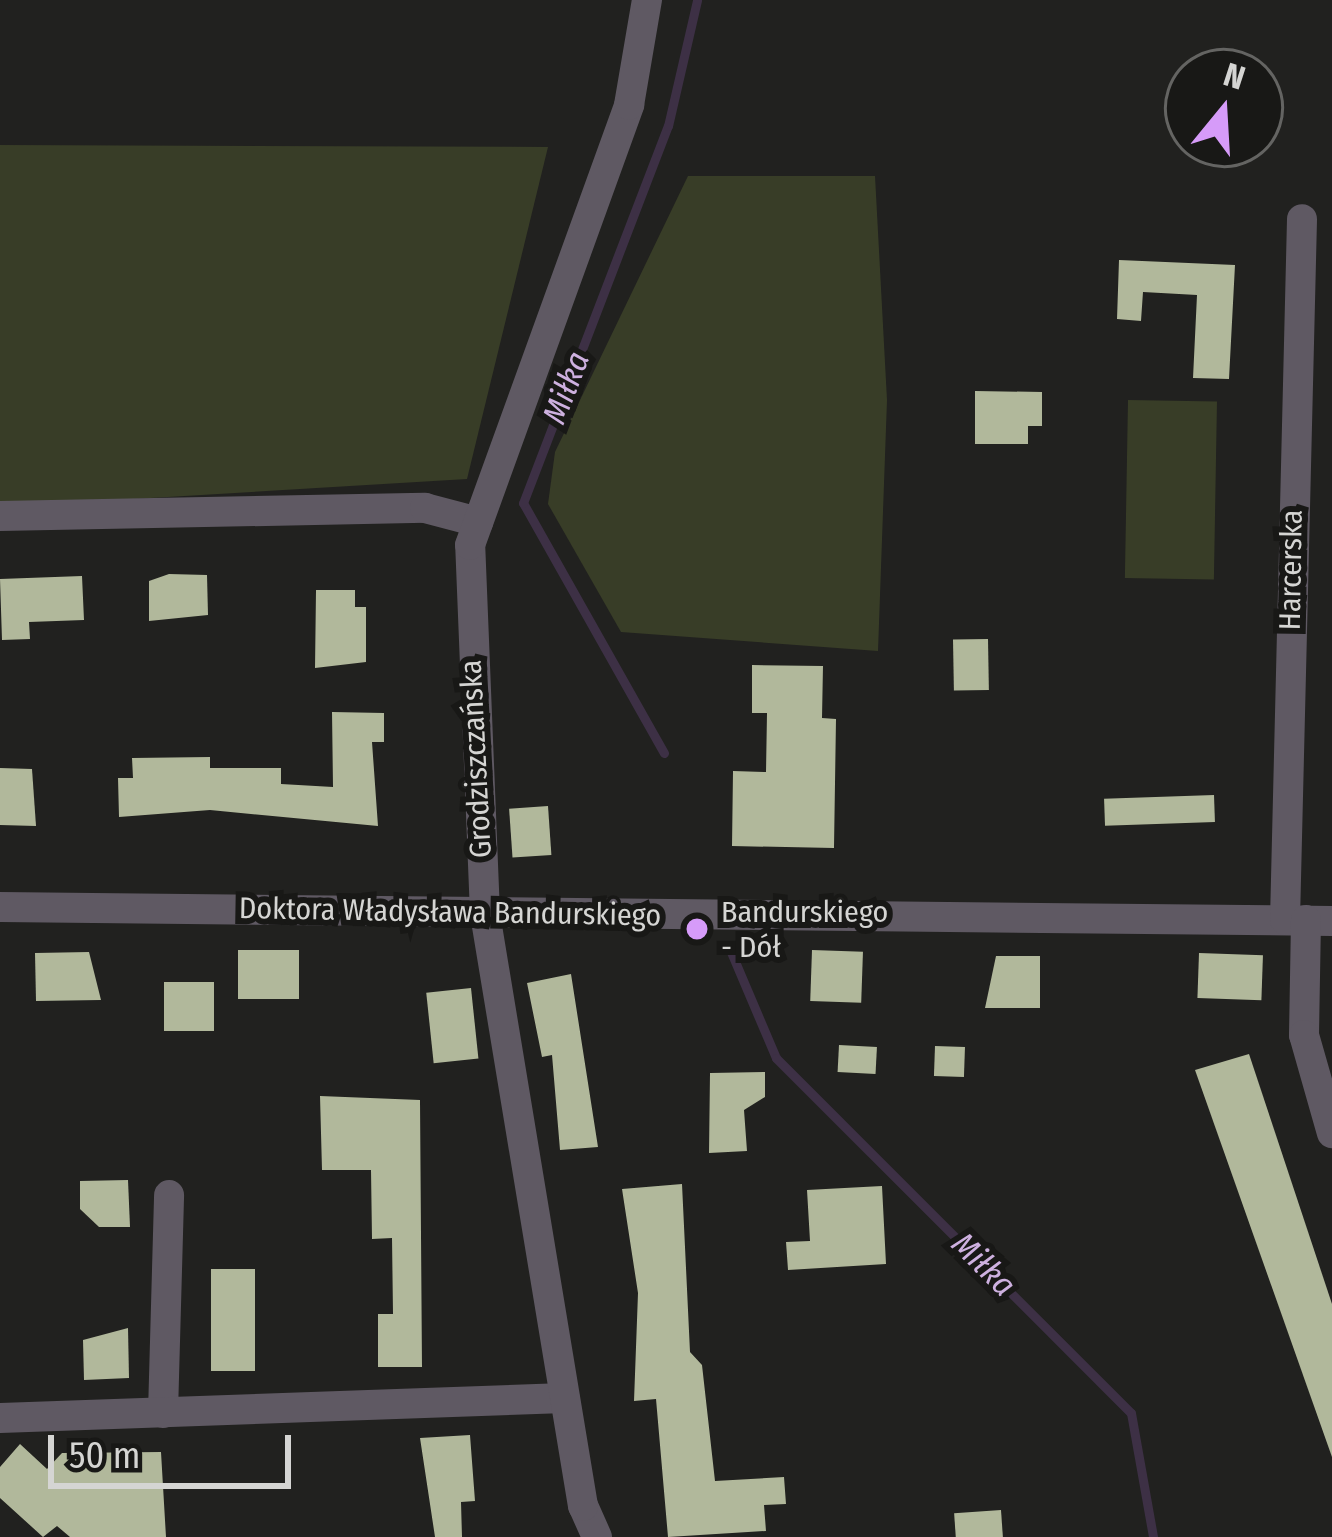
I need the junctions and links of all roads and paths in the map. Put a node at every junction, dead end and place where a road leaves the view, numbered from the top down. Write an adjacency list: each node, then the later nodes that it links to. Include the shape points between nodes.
1 (647, 0): 4 (street, Grodziszczańska, via 629,105)
2 (1303, 219): 7 (street, Harcerska)
3 (0, 516): 4 (street, via 425,508)
4 (478, 522): 6 (street, Grodziszczańska, via 471,724)
5 (0, 907): 6 (street, Doktora Władysława Bandurskiego)
6 (485, 914): 7 (street, Doktora Władysława Bandurskiego); 10 (street, Grodziszczańska)
7 (1308, 920): 8 (street, Harcerska, via 1304,1035)
8 (1332, 1133)
9 (169, 1195): 11 (street)
10 (565, 1398): 11 (street); 13 (street, Grodziszczańska)
11 (163, 1413): 12 (street)
12 (0, 1418)
13 (597, 1537)

